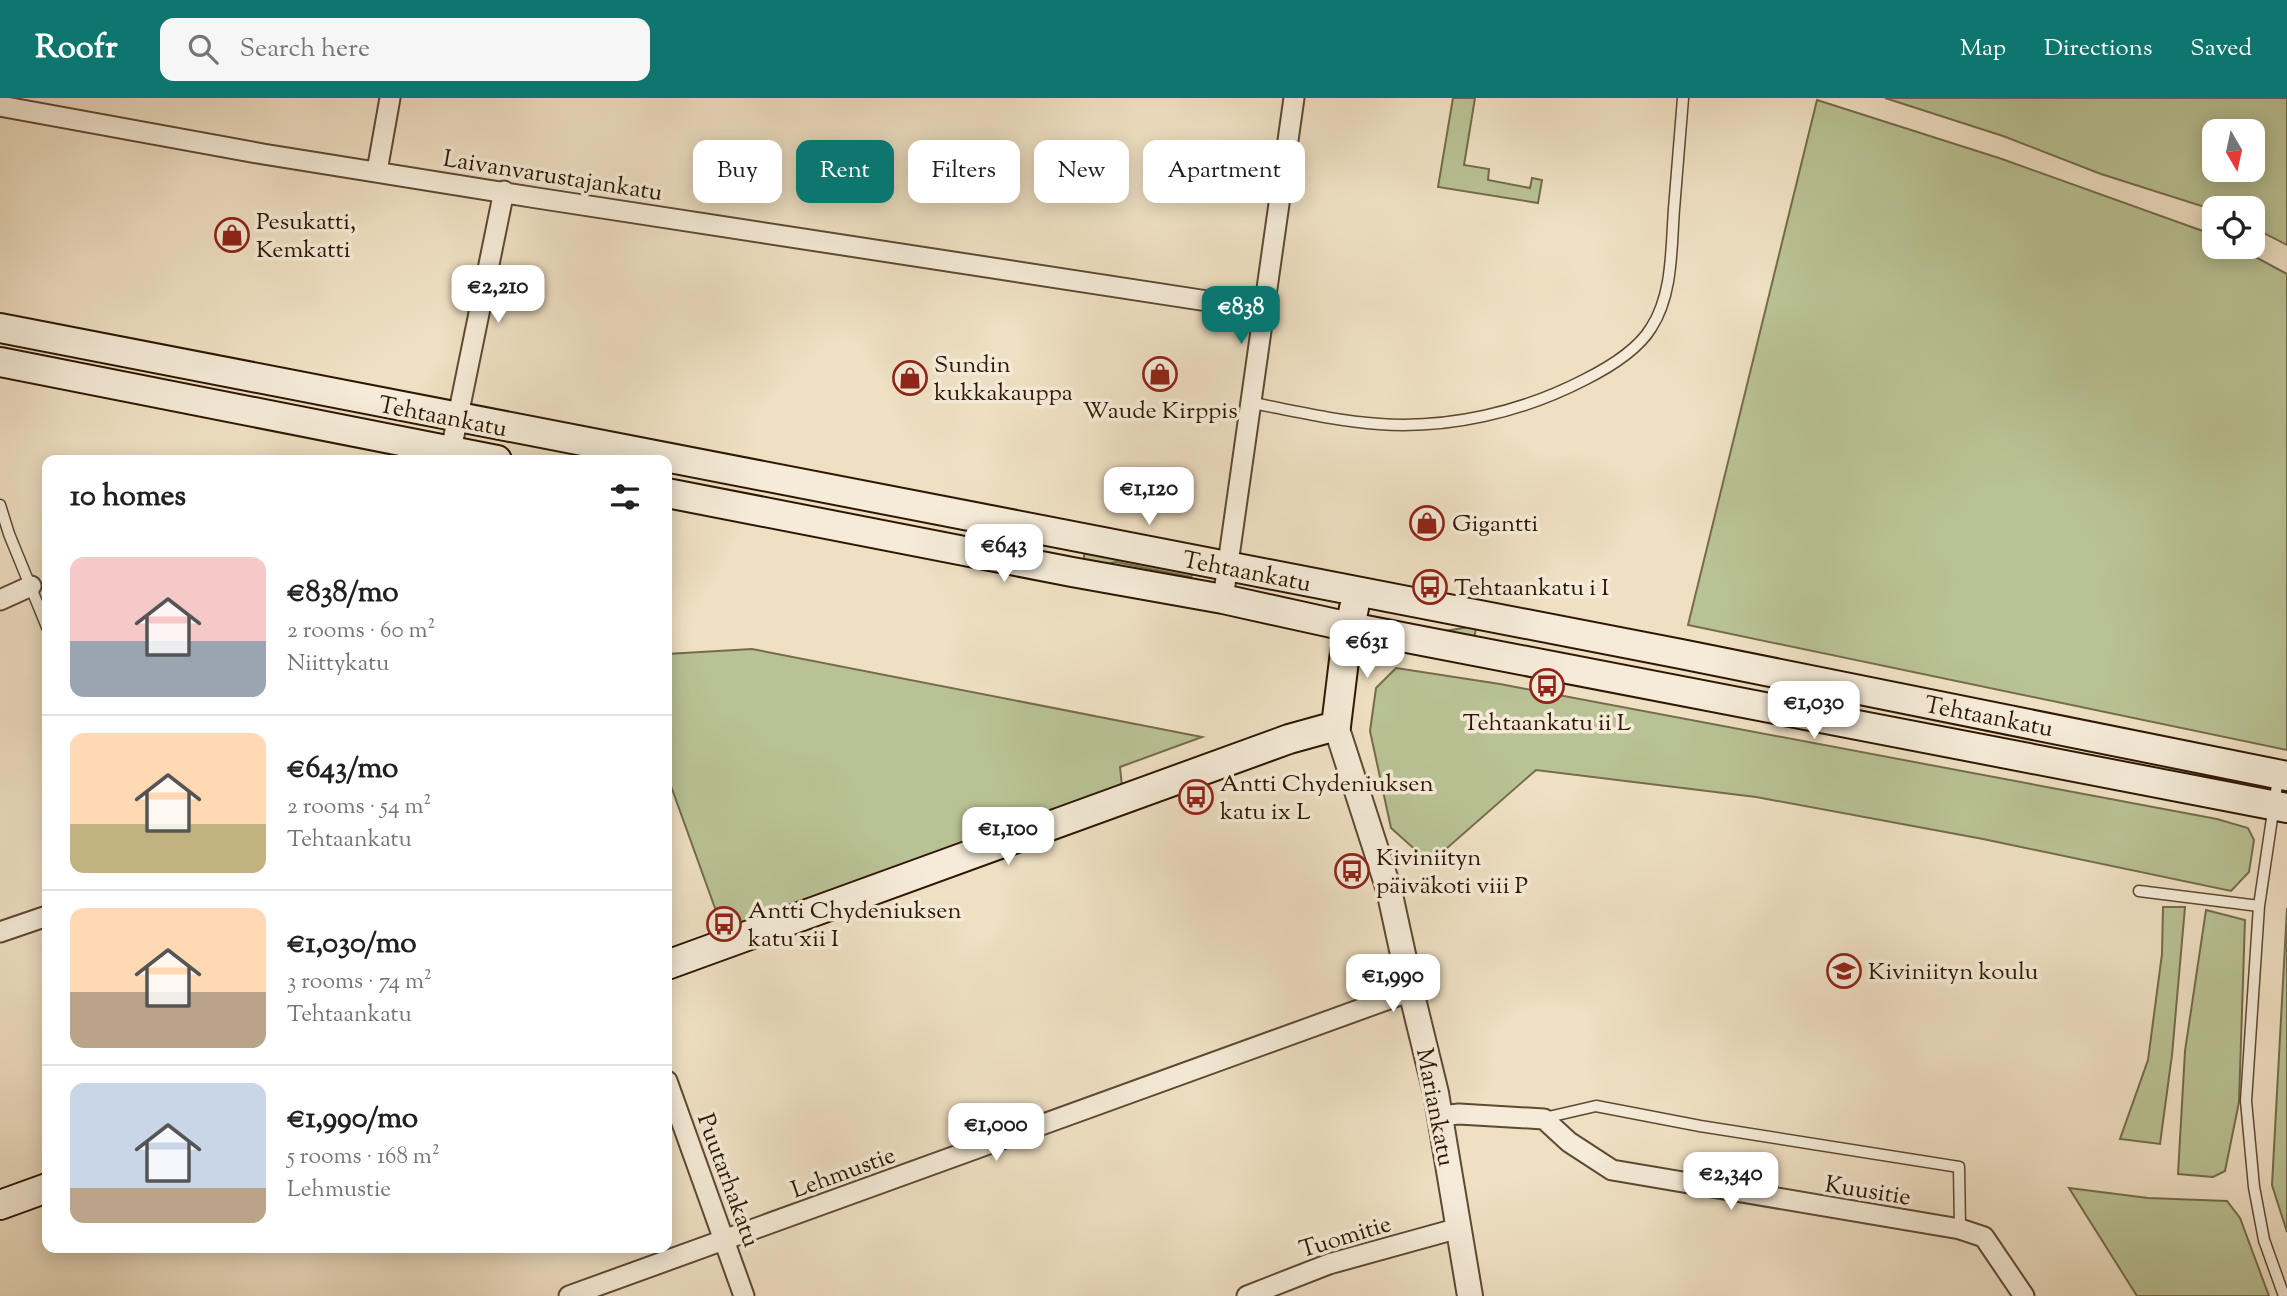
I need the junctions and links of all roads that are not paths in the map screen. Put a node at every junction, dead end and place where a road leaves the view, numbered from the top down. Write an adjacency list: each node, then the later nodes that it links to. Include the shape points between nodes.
1 (390, 98): 5 (street)
2 (1294, 98): 7 (street)
3 (1683, 98): 10 (lane, via 1668,288 1651,328 1610,366 1559,393 1470,419 1378,424)
4 (0, 106): 5 (street, Laivanvarustajankatu)
5 (377, 172): 6 (street, Laivanvarustajankatu)
6 (504, 191): 7 (street, Laivanvarustajankatu); 11 (street)
7 (1266, 310): 10 (street)
8 (0, 328): 11 (main road, Tehtaankatu)
9 (0, 362): 12 (main road, Tehtaankatu)
10 (1253, 403): 18 (street)
11 (458, 418): 13 (street); 14 (main road, Tehtaankatu)
12 (445, 455)
13 (450, 455)
14 (648, 455)
15 (672, 460): 18 (main road, Tehtaankatu)
16 (672, 494): 21 (main road, Tehtaankatu)
17 (0, 505): 19 (lane)
18 (1228, 568): 20 (main road, Tehtaankatu); 21 (street)
19 (31, 586): 22 (street); 23 (lane)
20 (1357, 593): 24 (main road, Mariankatu); 26 (main road, Tehtaankatu)
21 (1223, 599): 24 (main road, Tehtaankatu)
22 (0, 600)
23 (42, 614)
24 (1350, 627): 25 (main road, Mariankatu); 27 (main road, Tehtaankatu)
25 (1336, 726): 32 (main road, via 1289,739); 33 (street, Mariankatu, via 1389,890)
26 (2283, 775): 27 (lane)
27 (2281, 807): 29 (lane)
28 (2139, 891): 29 (lane)
29 (2259, 906): 47 (lane, via 2246,1101 2264,1240)
30 (42, 918): 31 (street)
31 (0, 932)
32 (672, 963)
33 (1411, 991): 35 (street, Mariankatu); 41 (street, Lehmustie)
34 (672, 1095): 41 (street, Puutarhakatu)
35 (1440, 1116): 36 (street); 39 (street, Mariankatu)
36 (1544, 1119): 40 (street, Kuusitie, via 1612,1170); 40 (lane, via 1596,1106 1959,1167)
37 (42, 1190): 38 (main road)
38 (0, 1205)
39 (1459, 1228): 44 (street, Tuomitie, via 1328,1264); 45 (street, Mariankatu)
40 (1960, 1229): 46 (street, Kuusitie, via 1984,1237)
41 (725, 1241): 42 (street, Lehmustie); 43 (street, Puutarhakatu)
42 (569, 1296)
43 (744, 1296)
44 (1247, 1296)
45 (1470, 1296)
46 (2024, 1296)
47 (2284, 1296)

